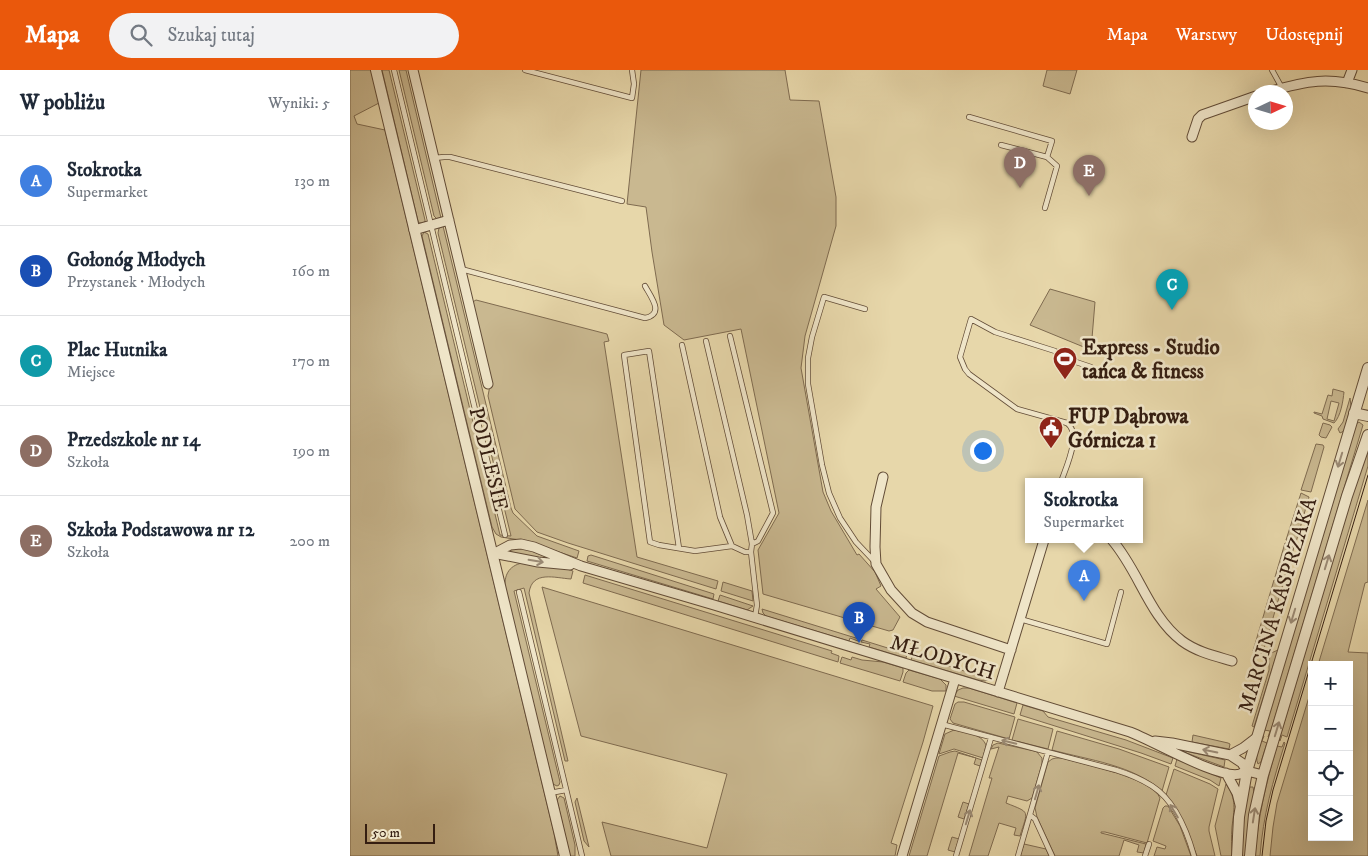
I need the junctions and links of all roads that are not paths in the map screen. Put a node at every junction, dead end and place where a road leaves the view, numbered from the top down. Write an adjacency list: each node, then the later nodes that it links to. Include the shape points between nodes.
1 (376, 70): 22 (street, PODLESIE)
2 (394, 70): 21 (lane, PODLESIE)
3 (413, 70): 17 (street)
4 (524, 70): 5 (lane, via 632,98)
5 (632, 70)
6 (1272, 70): 9 (lane)
7 (1352, 70): 8 (street)
8 (1348, 83): 10 (street, via 1317,81); 11 (street)
9 (1280, 85)
10 (1293, 85)
11 (1368, 88)
12 (1248, 99): 14 (street, via 1202,115)
13 (969, 117): 16 (lane, via 1052,142)
14 (1192, 137)
15 (1001, 145): 16 (lane)
16 (1047, 156): 19 (lane, via 1057,166)
17 (434, 158): 18 (lane, via 450,157); 20 (street)
18 (622, 201)
19 (1045, 208)
20 (449, 220): 21 (street); 23 (street)
21 (431, 226): 22 (street); 37 (lane, PODLESIE)
22 (414, 230): 44 (street, PODLESIE)
23 (460, 269): 24 (lane, via 646,318 653,316 656,309); 31 (street)
24 (646, 286)
25 (865, 309): 45 (lane, via 824,297 808,358 808,384 829,493 840,518)
26 (730, 336): 40 (lane, via 773,513 758,541)
27 (706, 341): 40 (lane)
28 (682, 345): 41 (lane, via 720,517)
29 (1091, 367): 36 (lane, via 1055,351 996,332 971,319 960,357 969,374 1017,408 1071,426 1073,442)
30 (1368, 368): 32 (street, MARCINA KASPRZAKA)
31 (488, 384)
32 (1354, 413): 33 (street); 57 (street, MARCINA KASPRZAKA, one-way to 57)
33 (1368, 416)
34 (1368, 435): 63 (street, MARCINA KASPRZAKA, one-way to 34, via 1348,491)
35 (883, 477): 45 (street, via 876,507)
36 (1062, 478)
37 (505, 535)
38 (1043, 543): 50 (street)
39 (1114, 543): 52 (street, via 1170,630 1197,650)
40 (752, 544): 43 (lane)
41 (732, 546): 42 (lane, via 695,551); 43 (lane)
42 (679, 548): 42 (lane, via 650,542 624,355 650,350)
43 (751, 552): 49 (lane, via 757,605)
44 (492, 554): 46 (street, MŁODYCH, one-way to 46); 46 (street, MŁODYCH, via 506,546 522,544); 65 (street, PODLESIE)
45 (876, 564): 51 (street, via 891,590 912,613 927,622)
46 (580, 566): 49 (street, MŁODYCH)
47 (519, 592): 64 (lane)
48 (1121, 592): 50 (lane, via 1107,644)
49 (755, 618): 53 (street, MŁODYCH)
50 (1020, 619): 51 (street)
51 (1011, 650): 54 (street)
52 (1232, 661)
53 (955, 679): 54 (street, MŁODYCH); 55 (street)
54 (998, 692): 58 (street, MŁODYCH)
55 (941, 724): 56 (lane); 71 (street)
56 (991, 738): 59 (lane, one-way to 56); 72 (lane, one-way to 56)
57 (1256, 738): 60 (street); 61 (street, MARCINA KASPRZAKA)
58 (1150, 740): 60 (street, MŁODYCH, one-way to 58); 62 (street, MŁODYCH)
59 (1048, 752): 67 (lane, one-way to 59); 76 (lane, one-way to 59, via 1174,811 1164,795 1152,786 1116,770)
60 (1230, 755): 61 (street, MŁODYCH)
61 (1247, 770): 62 (street, MŁODYCH, via 1239,774); 63 (street, MŁODYCH); 66 (street, MARCINA KASPRZAKA)
62 (1226, 773): 66 (street)
63 (1263, 775): 78 (street, MARCINA KASPRZAKA, one-way to 63, via 1254,815)
64 (566, 790): 65 (lane); 70 (lane)
65 (550, 794): 69 (street, PODLESIE)
66 (1240, 805): 77 (street, MARCINA KASPRZAKA)
67 (1030, 815): 73 (lane); 74 (lane, via 1035,819)
68 (1149, 844): 75 (lane)
69 (565, 856)
70 (582, 856)
71 (902, 856)
72 (956, 856)
73 (1018, 856)
74 (1052, 856)
75 (1145, 856)
76 (1194, 856)
77 (1237, 856)
78 (1250, 856)

